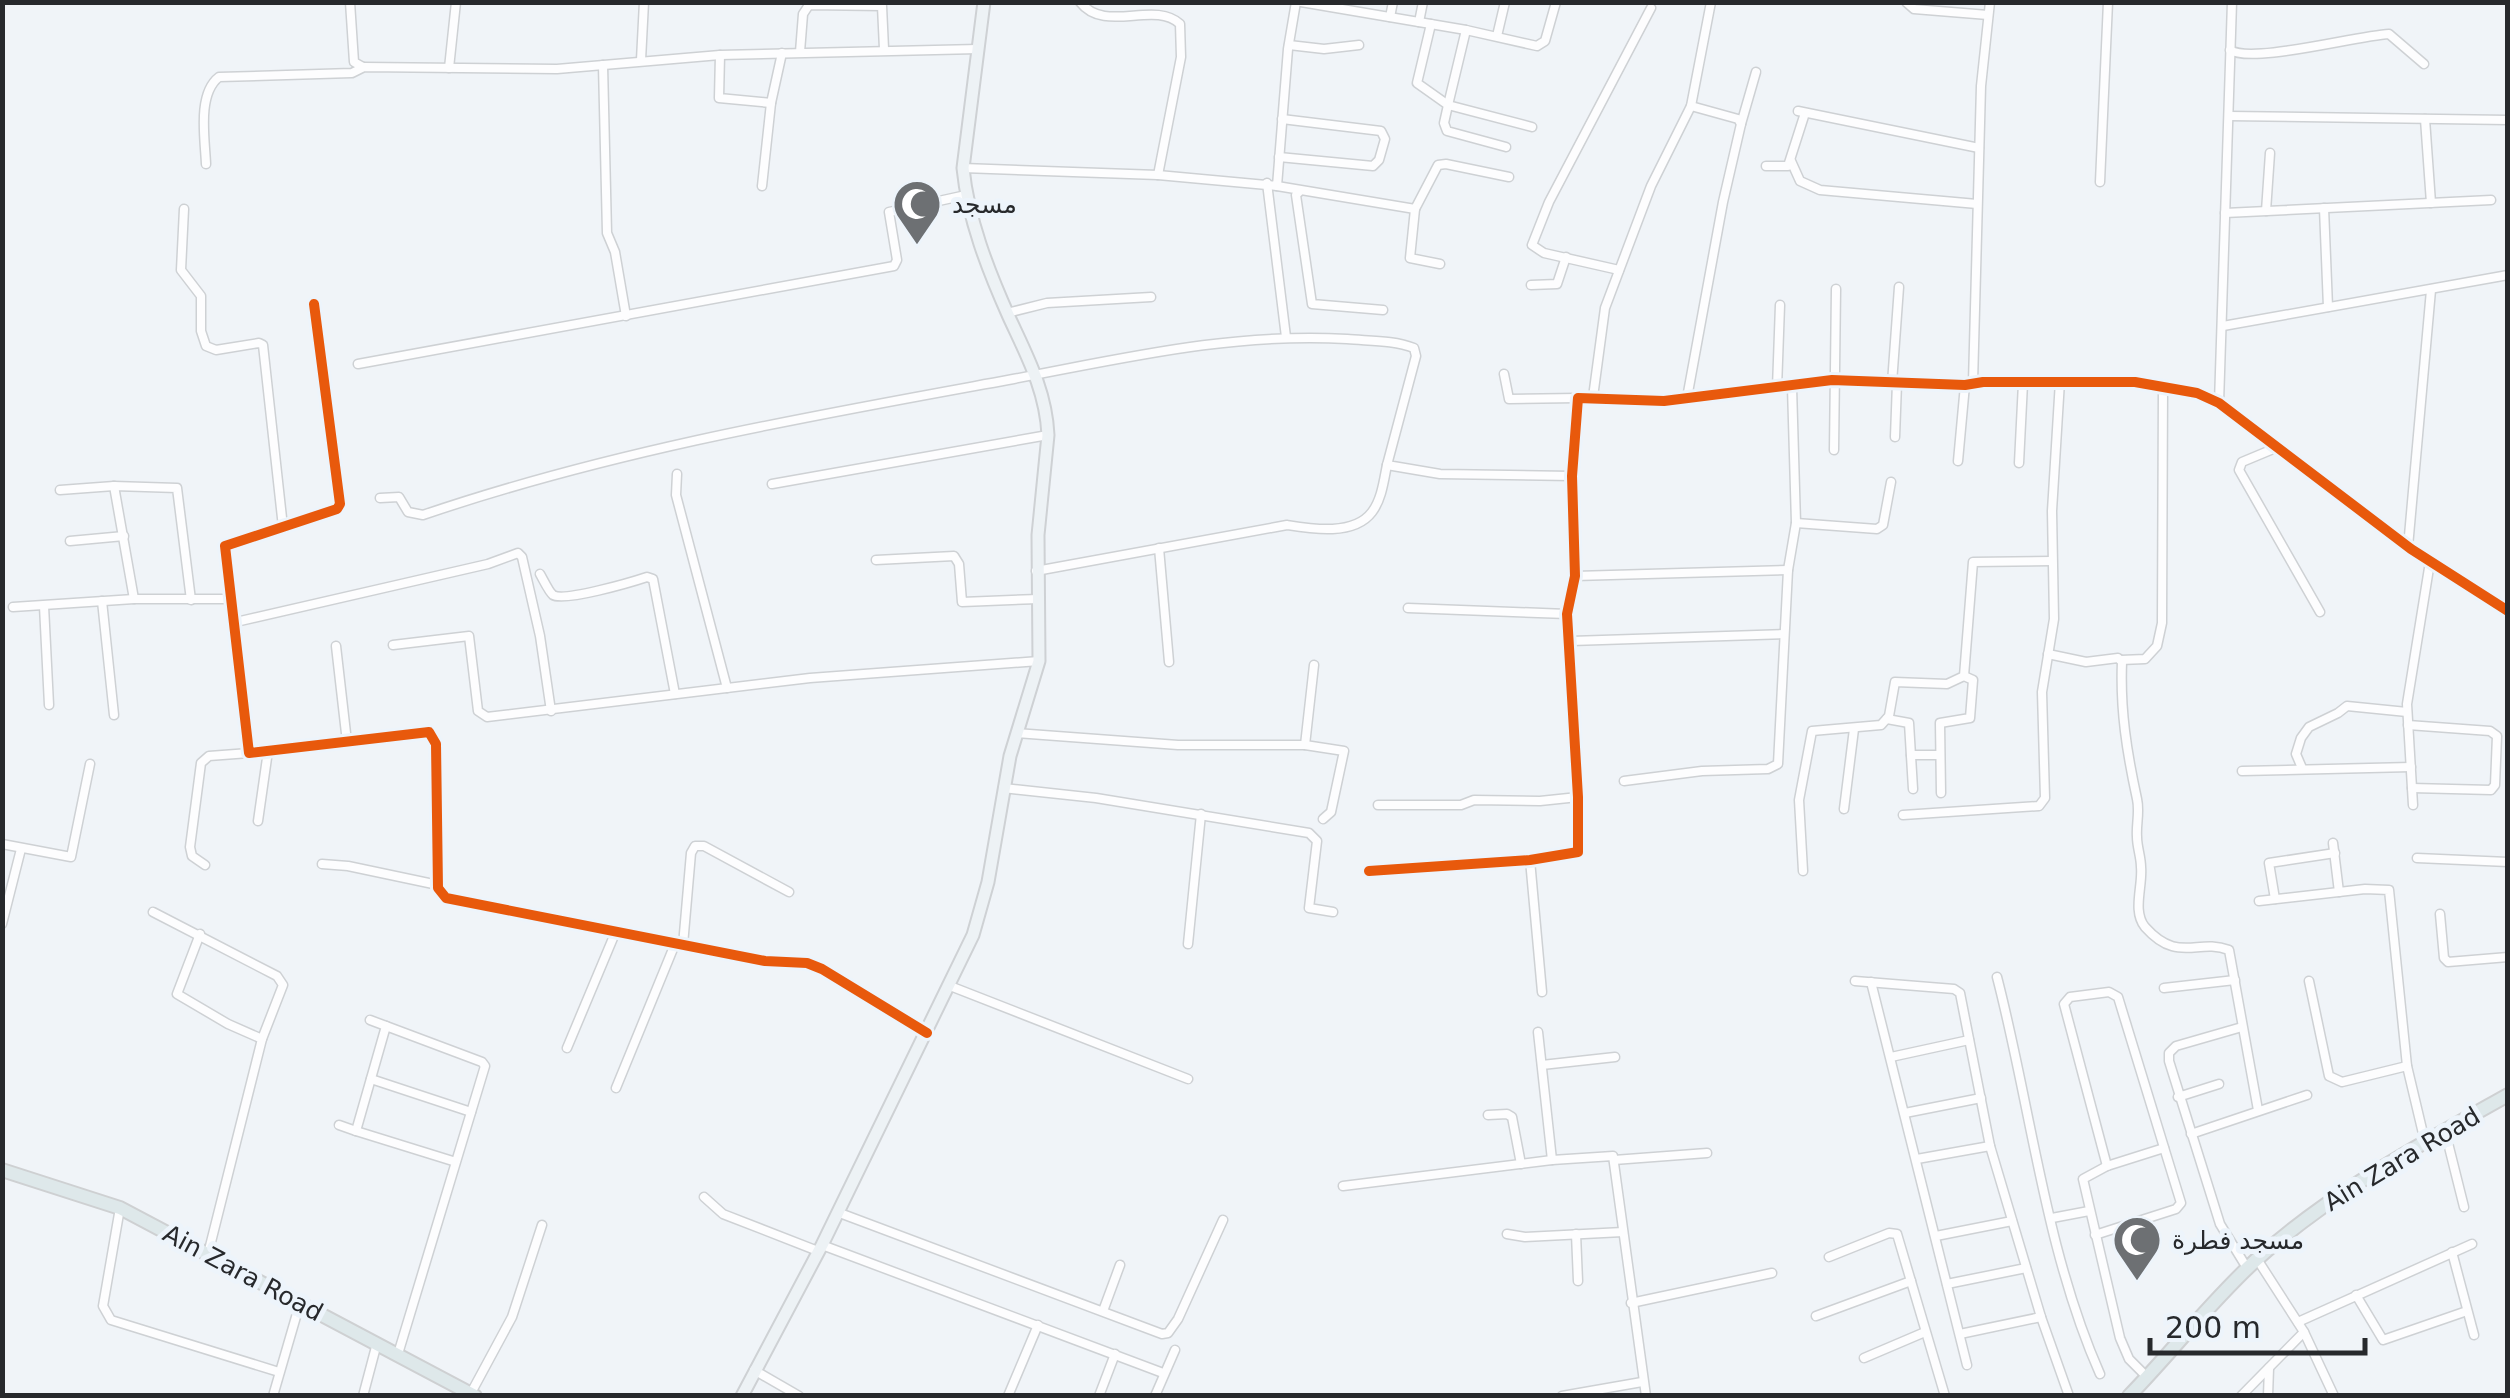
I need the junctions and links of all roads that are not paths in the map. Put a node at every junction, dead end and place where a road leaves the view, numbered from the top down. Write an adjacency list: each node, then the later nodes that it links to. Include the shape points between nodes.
1 (350, 2): 34 (street, via 354,62)
2 (456, 2): 35 (street)
3 (644, 2): 31 (street)
4 (984, 2): 26 (main road)
5 (1080, 2): 54 (street, via 1097,15 1170,17 1180,24 1181,57)
6 (1298, 2): 18 (street); 23 (street)
7 (1393, 2): 18 (street)
8 (1423, 2): 19 (street)
9 (1505, 2): 22 (street)
10 (1556, 2): 22 (street, via 1540,46)
11 (1711, 2): 39 (street)
12 (1906, 2): 17 (street, via 1914,9)
13 (1990, 2): 17 (street)
14 (2108, 2): 56 (street)
15 (2232, 2): 27 (street)
16 (1651, 8): 70 (street, via 1534,238 1534,249)
17 (1988, 15): 47 (street)
18 (1390, 17): 19 (street)
19 (1418, 22): 20 (street)
20 (1431, 24): 21 (street); 38 (street, via 1417,83)
21 (1466, 30): 22 (street); 38 (street)
22 (1497, 36)
23 (1289, 45): 24 (street); 41 (street)
24 (1359, 45)
25 (884, 49): 26 (street); 28 (street); 28 (street, via 882,6 809,5)
26 (978, 49): 53 (main road)
27 (2230, 50): 32 (street, via 2263,55 2389,34); 40 (street)
28 (800, 52): 29 (street)
29 (782, 53): 30 (street); 37 (street)
30 (720, 55): 31 (street); 37 (street, via 721,99)
31 (641, 60): 33 (street)
32 (2424, 64)
33 (603, 65): 35 (street); 84 (street, via 607,234)
34 (364, 67): 35 (street); 51 (street, via 352,73 216,78 206,100)
35 (449, 68)
36 (1756, 72): 44 (street)
37 (772, 103): 58 (street)
38 (1448, 105): 45 (street); 46 (street, via 1447,131)
39 (1690, 106): 44 (street); 72 (street)
40 (2229, 116): 42 (street); 69 (street)
41 (1282, 119): 49 (street); 49 (street, via 1381,131 1385,139 1373,166)
42 (2424, 120): 43 (street); 63 (street)
43 (2508, 120)
44 (1741, 124): 100 (street)
45 (1532, 127)
46 (1506, 147)
47 (1979, 148): 50 (street, via 1802,112); 64 (street)
48 (2270, 153): 68 (street)
49 (1278, 157): 59 (street)
50 (1791, 160): 52 (street, via 1785,168); 64 (street, via 1800,181 1820,190)
51 (206, 164)
52 (1766, 166)
53 (963, 168): 54 (street); 61 (main road)
54 (1158, 175): 57 (street)
55 (1510, 177): 67 (street, via 1438,165)
56 (2100, 182)
57 (1267, 184): 59 (street); 86 (street)
58 (762, 186)
59 (1278, 186): 60 (street)
60 (1298, 192): 67 (street); 82 (street, via 1312,304)
61 (966, 195): 83 (main road); 84 (street, via 889,212 894,266)
62 (2490, 200): 63 (street)
63 (2431, 203): 65 (street)
64 (1977, 204): 94 (street)
65 (2324, 208): 68 (street); 81 (street)
66 (184, 209): 117 (street, via 182,273 201,296 206,346 263,345)
67 (1416, 209): 71 (street, via 1410,258)
68 (2266, 211): 69 (street)
69 (2225, 213): 85 (street)
70 (1566, 257): 72 (street); 74 (street, via 1557,284)
71 (1440, 264)
72 (1619, 270): 99 (street, via 1605,308)
73 (2508, 276): 77 (street)
74 (1531, 284)
75 (1899, 287): 92 (street)
76 (1836, 289): 90 (street)
77 (2431, 290): 81 (street); 120 (street)
78 (1151, 297): 83 (street, via 1048,303)
79 (314, 304): 117 (street, via 340,504)
80 (1780, 305): 97 (street)
81 (2328, 307): 85 (street)
82 (1383, 310)
83 (1007, 313): 88 (main road)
84 (626, 316): 87 (street)
85 (2223, 326): 101 (street)
86 (1286, 337): 88 (street, via 1202,344); 108 (street, via 1414,348)
87 (358, 364)
88 (1036, 374): 102 (main road); 115 (street, via 713,434 518,483 423,516 408,512 399,497)
89 (1504, 374): 98 (street, via 1509,399)
90 (1832, 380): 92 (street); 96 (street); 105 (street)
91 (2060, 381): 93 (street); 95 (street); 123 (street)
92 (1895, 383): 94 (street); 103 (street)
93 (2023, 383): 94 (street); 107 (street)
94 (1969, 384): 106 (street)
95 (2164, 385): 101 (street); 146 (street, via 2162,623 2157,646 2145,658)
96 (1792, 387): 97 (street); 116 (street)
97 (1777, 388): 100 (street)
98 (1578, 398): 99 (street); 110 (street)
99 (1593, 398): 100 (street)
100 (1687, 398)
101 (2219, 403): 104 (street)
102 (1048, 435): 112 (street); 125 (main road)
103 (1895, 437)
104 (2278, 446): 120 (street); 138 (street, via 2242,462 2240,470)
105 (1834, 450)
106 (1958, 461)
107 (2019, 463)
108 (1387, 464): 110 (street, via 1440,474); 121 (street, via 1372,512 1352,526 1287,525)
109 (677, 474): 151 (street, via 676,494)
110 (1572, 476): 128 (street)
111 (1891, 482): 116 (street, via 1877,530)
112 (772, 484)
113 (114, 486): 114 (street); 118 (street); 131 (street, via 178,490)
114 (60, 490)
115 (380, 498)
116 (1796, 524): 126 (street)
117 (283, 527): 132 (street, via 225,546)
118 (124, 536): 119 (street); 129 (street)
119 (70, 540)
120 (2408, 547): 124 (street)
121 (1159, 548): 125 (street); 148 (street)
122 (876, 560): 130 (street, via 954,556 960,602)
123 (2052, 561): 145 (street); 150 (street, via 1973,562)
124 (2430, 562): 137 (street); 155 (street)
125 (1036, 570): 130 (main road)
126 (1788, 570): 128 (street); 141 (street)
127 (540, 574): 152 (street, via 558,596 653,579)
128 (1575, 576): 139 (street)
129 (134, 599): 131 (street); 133 (street)
130 (1038, 599): 147 (main road)
131 (191, 600): 132 (street)
132 (232, 600): 140 (street)
133 (102, 602): 134 (street); 156 (street)
134 (44, 606): 135 (street); 153 (street)
135 (13, 607)
136 (1408, 608): 139 (street)
137 (2508, 611)
138 (2320, 612)
139 (1568, 614): 142 (street)
140 (236, 622): 154 (street, via 518,554); 164 (street)
141 (1784, 634): 142 (street); 171 (street, via 1778,764)
142 (1571, 641): 176 (street)
143 (393, 645): 154 (street, via 469,636 480,714)
144 (336, 646): 161 (street)
145 (2048, 654): 146 (street); 181 (street, via 2043,803)
146 (2121, 660): 208 (street, via 2128,765 2138,801 2140,918 2174,948 2228,948)
147 (1039, 662): 151 (street); 160 (main road)
148 (1170, 662)
149 (1314, 665): 162 (street)
150 (1964, 676): 157 (street, via 1946,684 1895,682); 166 (street, via 1974,680 1970,718 1941,722)
151 (727, 688): 152 (street)
152 (675, 694): 154 (street)
153 (49, 704)
154 (551, 711)
155 (2407, 712): 158 (street); 168 (street, via 2346,706 2305,731 2296,754)
156 (114, 715)
157 (1887, 719): 159 (street); 165 (street, via 1909,724)
158 (2408, 725): 169 (street); 173 (street, via 2496,736 2492,790)
159 (1854, 729): 179 (street); 192 (street, via 1820,728 1810,735 1799,800)
160 (1016, 734): 162 (street); 172 (main road)
161 (347, 742): 163 (street); 193 (street, via 434,736)
162 (1305, 746): 182 (street, via 1344,751)
163 (268, 750): 164 (street); 183 (street)
164 (249, 753): 189 (street, via 209,756 201,763 190,847)
165 (1911, 756): 166 (street); 174 (street)
166 (1940, 756): 175 (street)
167 (90, 764): 185 (street, via 72,855)
168 (2302, 768): 169 (street); 170 (street)
169 (2411, 768): 173 (street)
170 (2242, 771)
171 (1624, 781)
172 (1003, 788): 180 (street); 212 (main road, via 982,906)
173 (2412, 788): 178 (street)
174 (1912, 790)
175 (1941, 793)
176 (1578, 797): 177 (street); 187 (street, via 1578,852)
177 (1378, 805)
178 (2414, 805)
179 (1844, 809)
180 (1200, 814): 199 (street, via 1314,836 1309,908); 205 (street)
181 (1903, 815)
182 (1324, 819)
183 (258, 820)
184 (2, 844): 185 (street)
185 (21, 849): 201 (street)
186 (2417, 858): 188 (street)
187 (1530, 860): 191 (street); 214 (street)
188 (2508, 862)
189 (205, 864)
190 (322, 864): 193 (street)
191 (1369, 871)
192 (1802, 872)
193 (438, 885): 202 (street, via 446,898)
194 (788, 892): 204 (street, via 695,846)
195 (2339, 892): 196 (street); 196 (street, via 2334,848 2269,863); 226 (street, via 2389,890)
196 (2274, 900): 197 (street)
197 (2260, 901)
198 (153, 912): 203 (street)
199 (1333, 912)
200 (2440, 914): 206 (street, via 2448,962)
201 (2, 924)
202 (616, 931): 204 (street); 222 (street)
203 (200, 934): 220 (street, via 282,980); 220 (street, via 177,994)
204 (679, 944): 219 (street, via 808,963); 230 (street)
205 (1188, 944)
206 (2508, 956)
207 (1998, 977): 260 (street)
208 (2235, 980): 213 (street); 217 (street)
209 (1855, 981): 211 (street)
210 (2308, 981): 226 (street, via 2329,1076 2342,1082)
211 (1872, 982): 221 (street, via 1958,990); 224 (street)
212 (950, 986): 219 (main road); 228 (street)
213 (2164, 988)
214 (1542, 992)
215 (370, 1020): 216 (street)
216 (386, 1026): 227 (street); 236 (street, via 484,1064)
217 (2242, 1027): 233 (street, via 2172,1048); 235 (street)
218 (1538, 1032): 225 (street)
219 (927, 1033): 259 (main road)
220 (262, 1039): 272 (street)
221 (1969, 1040): 224 (street); 234 (street)
222 (567, 1048)
223 (1615, 1057): 225 (street)
224 (1891, 1057): 237 (street)
225 (1542, 1065): 248 (street)
226 (2408, 1066): 243 (street)
227 (370, 1079): 236 (street); 240 (street)
228 (1188, 1079)
229 (2220, 1084): 233 (street)
230 (616, 1088)
231 (2307, 1095): 235 (street)
232 (2508, 1095): 241 (main road, Ain Zara Road)
233 (2178, 1097): 242 (street)
234 (1981, 1098): 237 (street); 244 (street)
235 (2258, 1110): 242 (street)
236 (471, 1112): 250 (street)
237 (1905, 1113): 247 (street)
238 (1488, 1114): 251 (street, via 1512,1117)
239 (339, 1125): 240 (street)
240 (356, 1131): 250 (street)
241 (2445, 1131): 243 (main road, Ain Zara Road); 256 (street)
242 (2191, 1134): 274 (street, via 2220,1224)
243 (2425, 1142): 274 (main road, Ain Zara Road, via 2311,1214)
244 (1990, 1146): 247 (street); 262 (street)
245 (2164, 1148): 252 (street); 252 (street, via 2118,996 2070,996 2064,1004); 268 (street, via 2180,1207)
246 (1707, 1153): 249 (street)
247 (1916, 1158): 267 (street)
248 (1552, 1160): 249 (street); 251 (street)
249 (1614, 1160): 264 (street)
250 (456, 1162): 296 (street)
251 (1521, 1164): 254 (street)
252 (2107, 1166): 258 (street, via 2083,1179)
253 (2, 1170): 257 (main road, Ain Zara Road)
254 (1344, 1186)
255 (704, 1197): 270 (street, via 724,1214)
256 (2464, 1207)
257 (120, 1208): 272 (main road, Ain Zara Road); 302 (street, via 103,1306 111,1320)
258 (2089, 1210): 260 (street); 268 (street)
259 (838, 1212): 270 (main road); 285 (street)
260 (2052, 1218): 304 (street, via 2076,1314)
261 (1223, 1220): 285 (street, via 1168,1332 1157,1334)
262 (2012, 1221): 267 (street); 276 (street)
263 (542, 1225): 307 (street, via 512,1317)
264 (1623, 1232): 266 (street); 283 (street)
265 (1508, 1234): 266 (street)
266 (1576, 1234): 278 (street)
267 (1936, 1236): 280 (street)
268 (2096, 1236): 305 (street, via 2124,1349)
269 (2472, 1244): 271 (street)
270 (820, 1248): 289 (street); 301 (main road)
271 (2452, 1252): 281 (street); 284 (street)
272 (208, 1254): 282 (main road, Ain Zara Road)
273 (1830, 1257): 279 (street, via 1894,1232)
274 (2252, 1263): 288 (street); 305 (main road, Ain Zara Road)
275 (1120, 1265): 285 (street)
276 (2026, 1268): 280 (street); 287 (street)
277 (1772, 1274): 283 (street)
278 (1578, 1280)
279 (1911, 1281): 286 (street); 290 (street)
280 (1948, 1284): 292 (street)
281 (2356, 1296): 284 (street, via 2383,1340); 288 (street)
282 (300, 1303): 294 (main road, Ain Zara Road); 302 (street)
283 (1631, 1304): 306 (street)
284 (2468, 1311): 293 (street)
285 (1103, 1312)
286 (1816, 1316)
287 (2041, 1318): 292 (street); 318 (street)
288 (2298, 1322): 291 (street)
289 (1038, 1325): 297 (street); 312 (street)
290 (1925, 1332): 298 (street); 317 (street)
291 (2304, 1332): 300 (street); 322 (street)
292 (1960, 1334): 299 (street)
293 (2474, 1335)
294 (377, 1343): 296 (main road, Ain Zara Road); 309 (street)
295 (1175, 1350): 303 (street)
296 (398, 1354): 307 (main road, Ain Zara Road)
297 (1116, 1354): 303 (street); 313 (street)
298 (1864, 1358)
299 (1968, 1366)
300 (2269, 1368): 320 (street); 321 (street)
301 (754, 1370): 310 (main road); 311 (street)
302 (279, 1372): 308 (street)
303 (1164, 1373): 314 (street)
304 (2100, 1374)
305 (2147, 1377): 319 (main road, Ain Zara Road)
306 (1642, 1382): 315 (street); 316 (street)
307 (473, 1394)
308 (272, 1396)
309 (363, 1396)
310 (742, 1396)
311 (799, 1396)
312 (1008, 1396)
313 (1099, 1396)
314 (1155, 1396)
315 (1562, 1396)
316 (1646, 1396)
317 (1945, 1396)
318 (2069, 1396)
319 (2128, 1396)
320 (2242, 1396)
321 (2268, 1396)
322 (2334, 1396)

